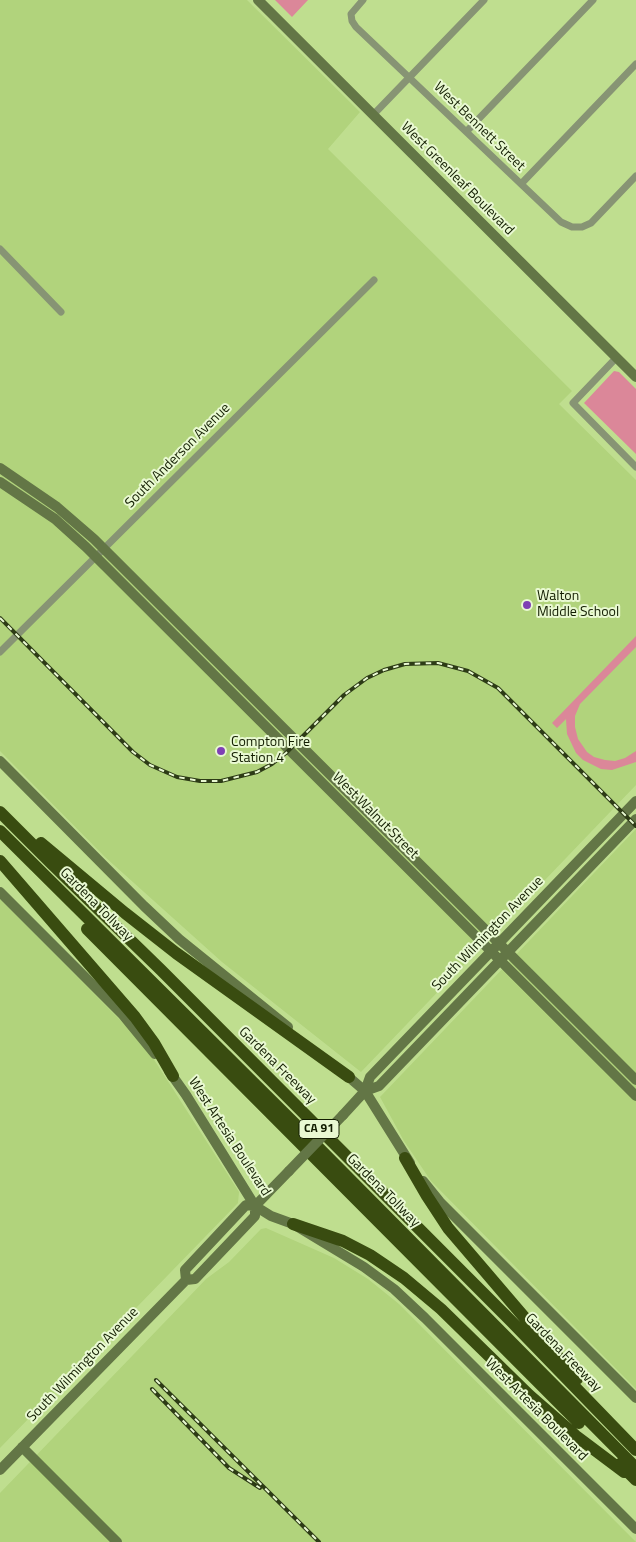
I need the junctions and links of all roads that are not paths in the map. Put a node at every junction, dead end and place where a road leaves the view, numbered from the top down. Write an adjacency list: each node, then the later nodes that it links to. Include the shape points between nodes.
1 (258, 0): 7 (main road, West Greenleaf Boulevard)
2 (363, 0): 6 (street, West Bennett Street, via 352,14 352,21)
3 (484, 0): 6 (street)
4 (593, 0): 8 (street)
5 (636, 64): 10 (street)
6 (409, 77): 7 (street); 8 (street, West Bennett Street)
7 (373, 115): 14 (main road, West Greenleaf Boulevard)
8 (467, 131): 10 (street, West Bennett Street)
9 (636, 176): 10 (street, West Bennett Street, via 591,222 582,227 561,222)
10 (521, 184)
11 (0, 249): 13 (street)
12 (374, 280): 19 (street, South Anderson Avenue)
13 (60, 312)
14 (616, 358): 15 (main road, West Greenleaf Boulevard); 16 (street, via 573,404)
15 (636, 377)
16 (636, 467)
17 (0, 468): 19 (main road, West Walnut Street, via 72,519)
18 (0, 482): 20 (main road, West Walnut Street, via 54,519)
19 (103, 548): 20 (street, South Anderson Avenue); 32 (main road, West Walnut Street)
20 (95, 556): 21 (street, South Anderson Avenue); 33 (main road, West Walnut Street)
21 (0, 652)
22 (0, 761): 43 (main road, via 142,904)
23 (636, 801): 32 (main road, South Wilmington Avenue)
24 (0, 807): 43 (highway, via 176,953)
25 (0, 812): 53 (highway, Gardena Freeway / CA 91)
26 (636, 818): 34 (main road, South Wilmington Avenue)
27 (0, 821): 54 (highway, Gardena Tollway)
28 (0, 831): 55 (highway, Gardena Tollway)
29 (0, 843): 57 (highway, CA 91)
30 (0, 861): 42 (highway, via 135,1016)
31 (0, 892): 42 (main road, West Artesia Boulevard, via 123,1015)
32 (498, 943): 33 (main road, South Wilmington Avenue); 34 (main road, West Walnut Street)
33 (491, 951): 35 (main road, West Walnut Street); 45 (main road, South Wilmington Avenue, via 370,1077)
34 (507, 952): 35 (main road, South Wilmington Avenue); 36 (main road, West Walnut Street)
35 (499, 960): 37 (main road, West Walnut Street); 45 (main road, South Wilmington Avenue, via 379,1086)
36 (572, 1017): 37 (street); 38 (main road, West Walnut Street)
37 (564, 1025): 39 (main road, West Walnut Street)
38 (598, 1043): 39 (street); 40 (main road, West Walnut Street)
39 (590, 1051): 41 (main road, West Walnut Street)
40 (618, 1063): 41 (street); 44 (main road, West Walnut Street)
41 (610, 1070): 46 (main road, West Walnut Street)
42 (173, 1076): 48 (main road, West Artesia Boulevard)
43 (349, 1077): 45 (main road)
44 (636, 1080)
45 (365, 1091): 47 (main road); 48 (main road, South Wilmington Avenue, bridge)
46 (636, 1096)
47 (405, 1158): 51 (main road, via 440,1202); 53 (highway, via 448,1228)
48 (255, 1206): 49 (main road, West Artesia Boulevard); 50 (main road, South Wilmington Avenue, via 256,1216 195,1278); 50 (main road, South Wilmington Avenue, via 246,1205 185,1270)
49 (293, 1224): 57 (highway, via 343,1240 404,1278 529,1395 576,1436); 58 (main road, West Artesia Boulevard, via 394,1289)
50 (186, 1280): 52 (main road, South Wilmington Avenue)
51 (636, 1398)
52 (22, 1447): 56 (main road, South Wilmington Avenue); 59 (main road)
53 (636, 1449)
54 (636, 1458)
55 (636, 1468)
56 (0, 1470)
57 (636, 1481)
58 (636, 1529)
59 (117, 1542)

